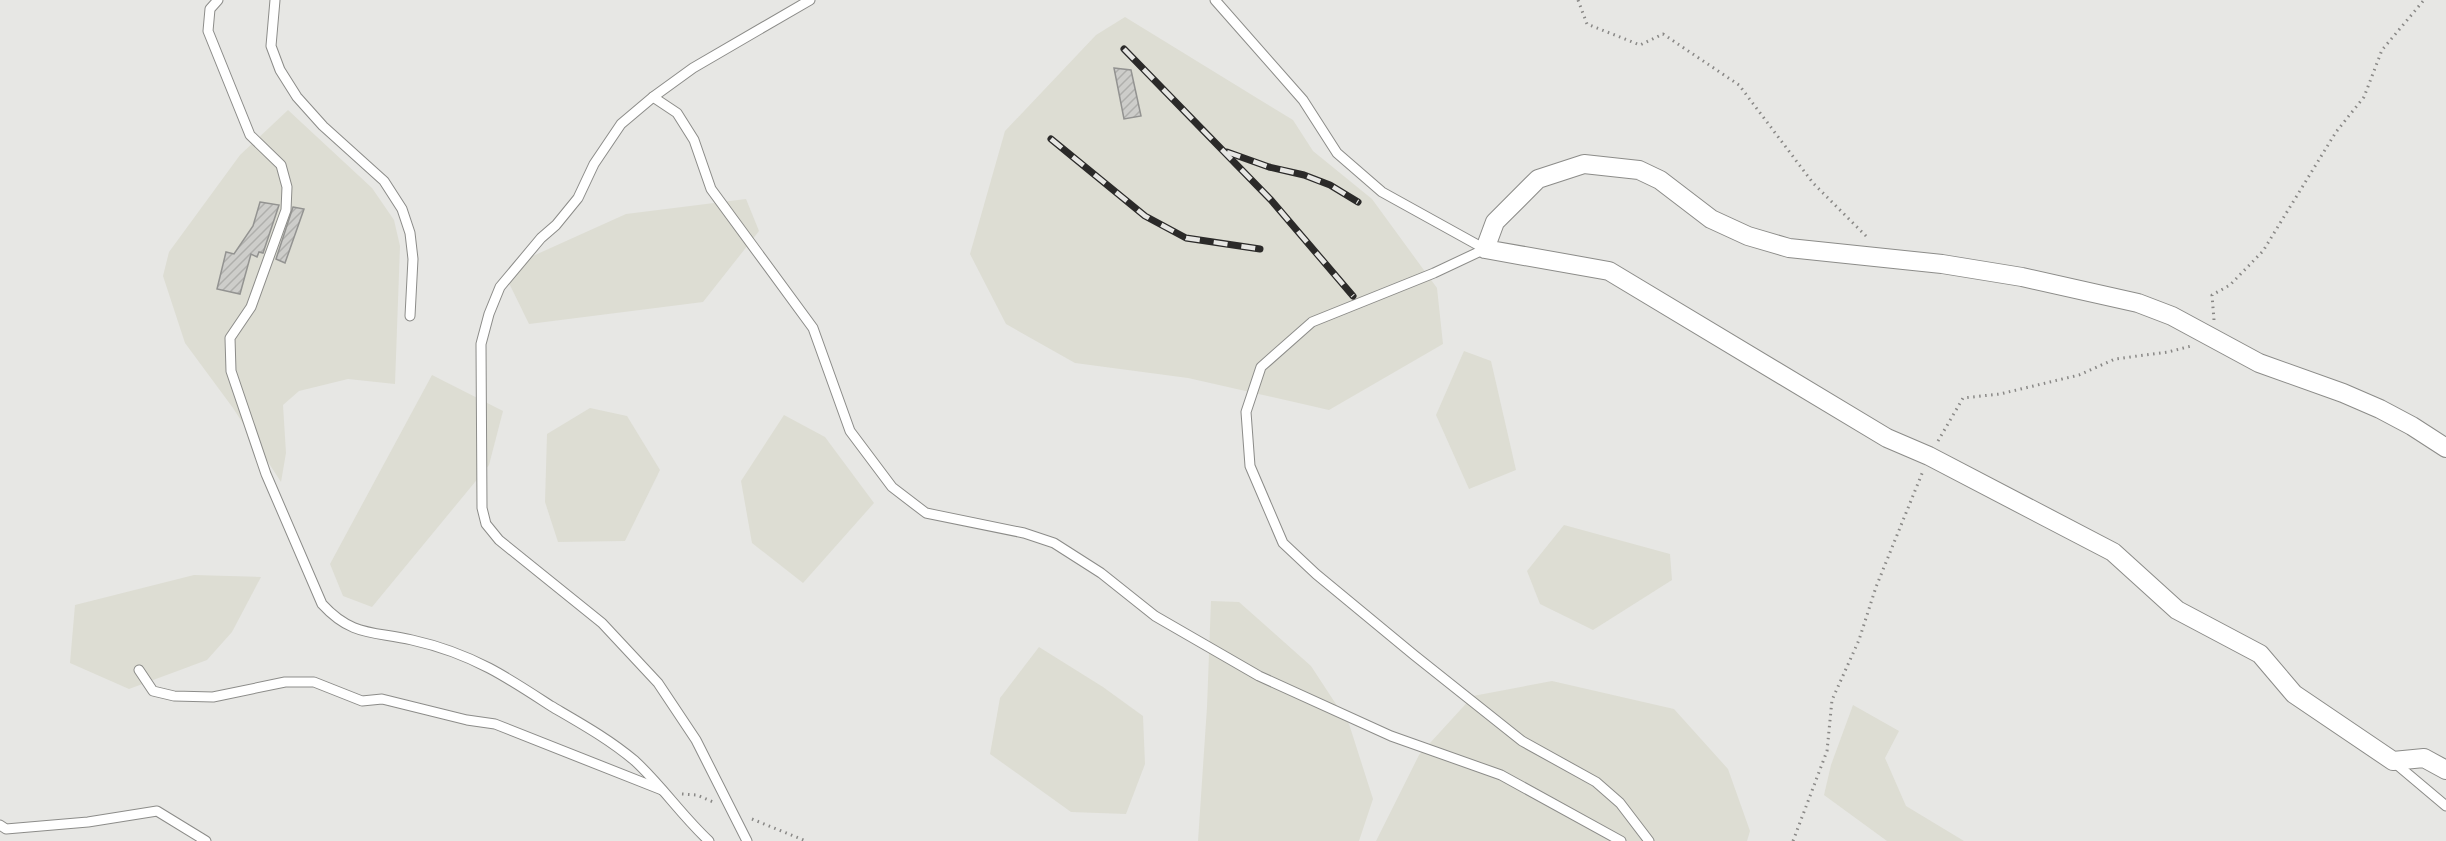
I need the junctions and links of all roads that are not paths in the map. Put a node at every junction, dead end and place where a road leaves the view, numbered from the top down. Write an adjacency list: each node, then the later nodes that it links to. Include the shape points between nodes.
1 (218, 0): 12 (lane, via 210,9 208,31 250,135 281,165 287,187 286,210 251,307 230,338 231,371 266,474 322,604 333,616 370,634 450,650 489,668 598,734)
2 (275, 0): 7 (lane, via 272,46 279,70 323,126 384,181 402,209 413,259)
3 (810, 0): 5 (lane, via 693,68)
4 (1215, 0): 6 (lane, via 1303,100 1337,153 1382,192)
5 (653, 97): 17 (lane, via 621,124 594,164 578,198 500,287 481,344 482,508 486,524 500,540 602,623 658,683 696,740); 18 (lane, via 677,113 694,140 711,189 813,328 850,431 892,487 926,513 1054,543 1101,573 1155,616 1259,676 1391,736 1501,775)
6 (1485, 249): 8 (street, via 1495,222 1538,179 1584,164 1639,170 1660,180 1711,219 1748,236 1789,248 1942,264 2138,303 2172,316 2259,363 2380,409); 10 (street, via 1609,272 1887,438 2113,552 2177,610 2260,654 2294,694); 19 (lane, via 1312,322 1261,367 1246,412 1250,466 1283,543 1522,741 1596,782 1620,803)
7 (410, 316)
8 (2446, 448)
9 (139, 669): 12 (lane, via 153,691 174,696 213,697 285,682 314,682 362,701 382,699 495,724)
10 (2393, 761): 11 (street, via 2424,758); 13 (lane)
11 (2446, 770)
12 (666, 792): 16 (lane)
13 (2446, 806)
14 (0, 825): 15 (lane, via 6,830 76,824 157,811)
15 (206, 841)
16 (709, 841)
17 (747, 841)
18 (1621, 841)
19 (1649, 841)

